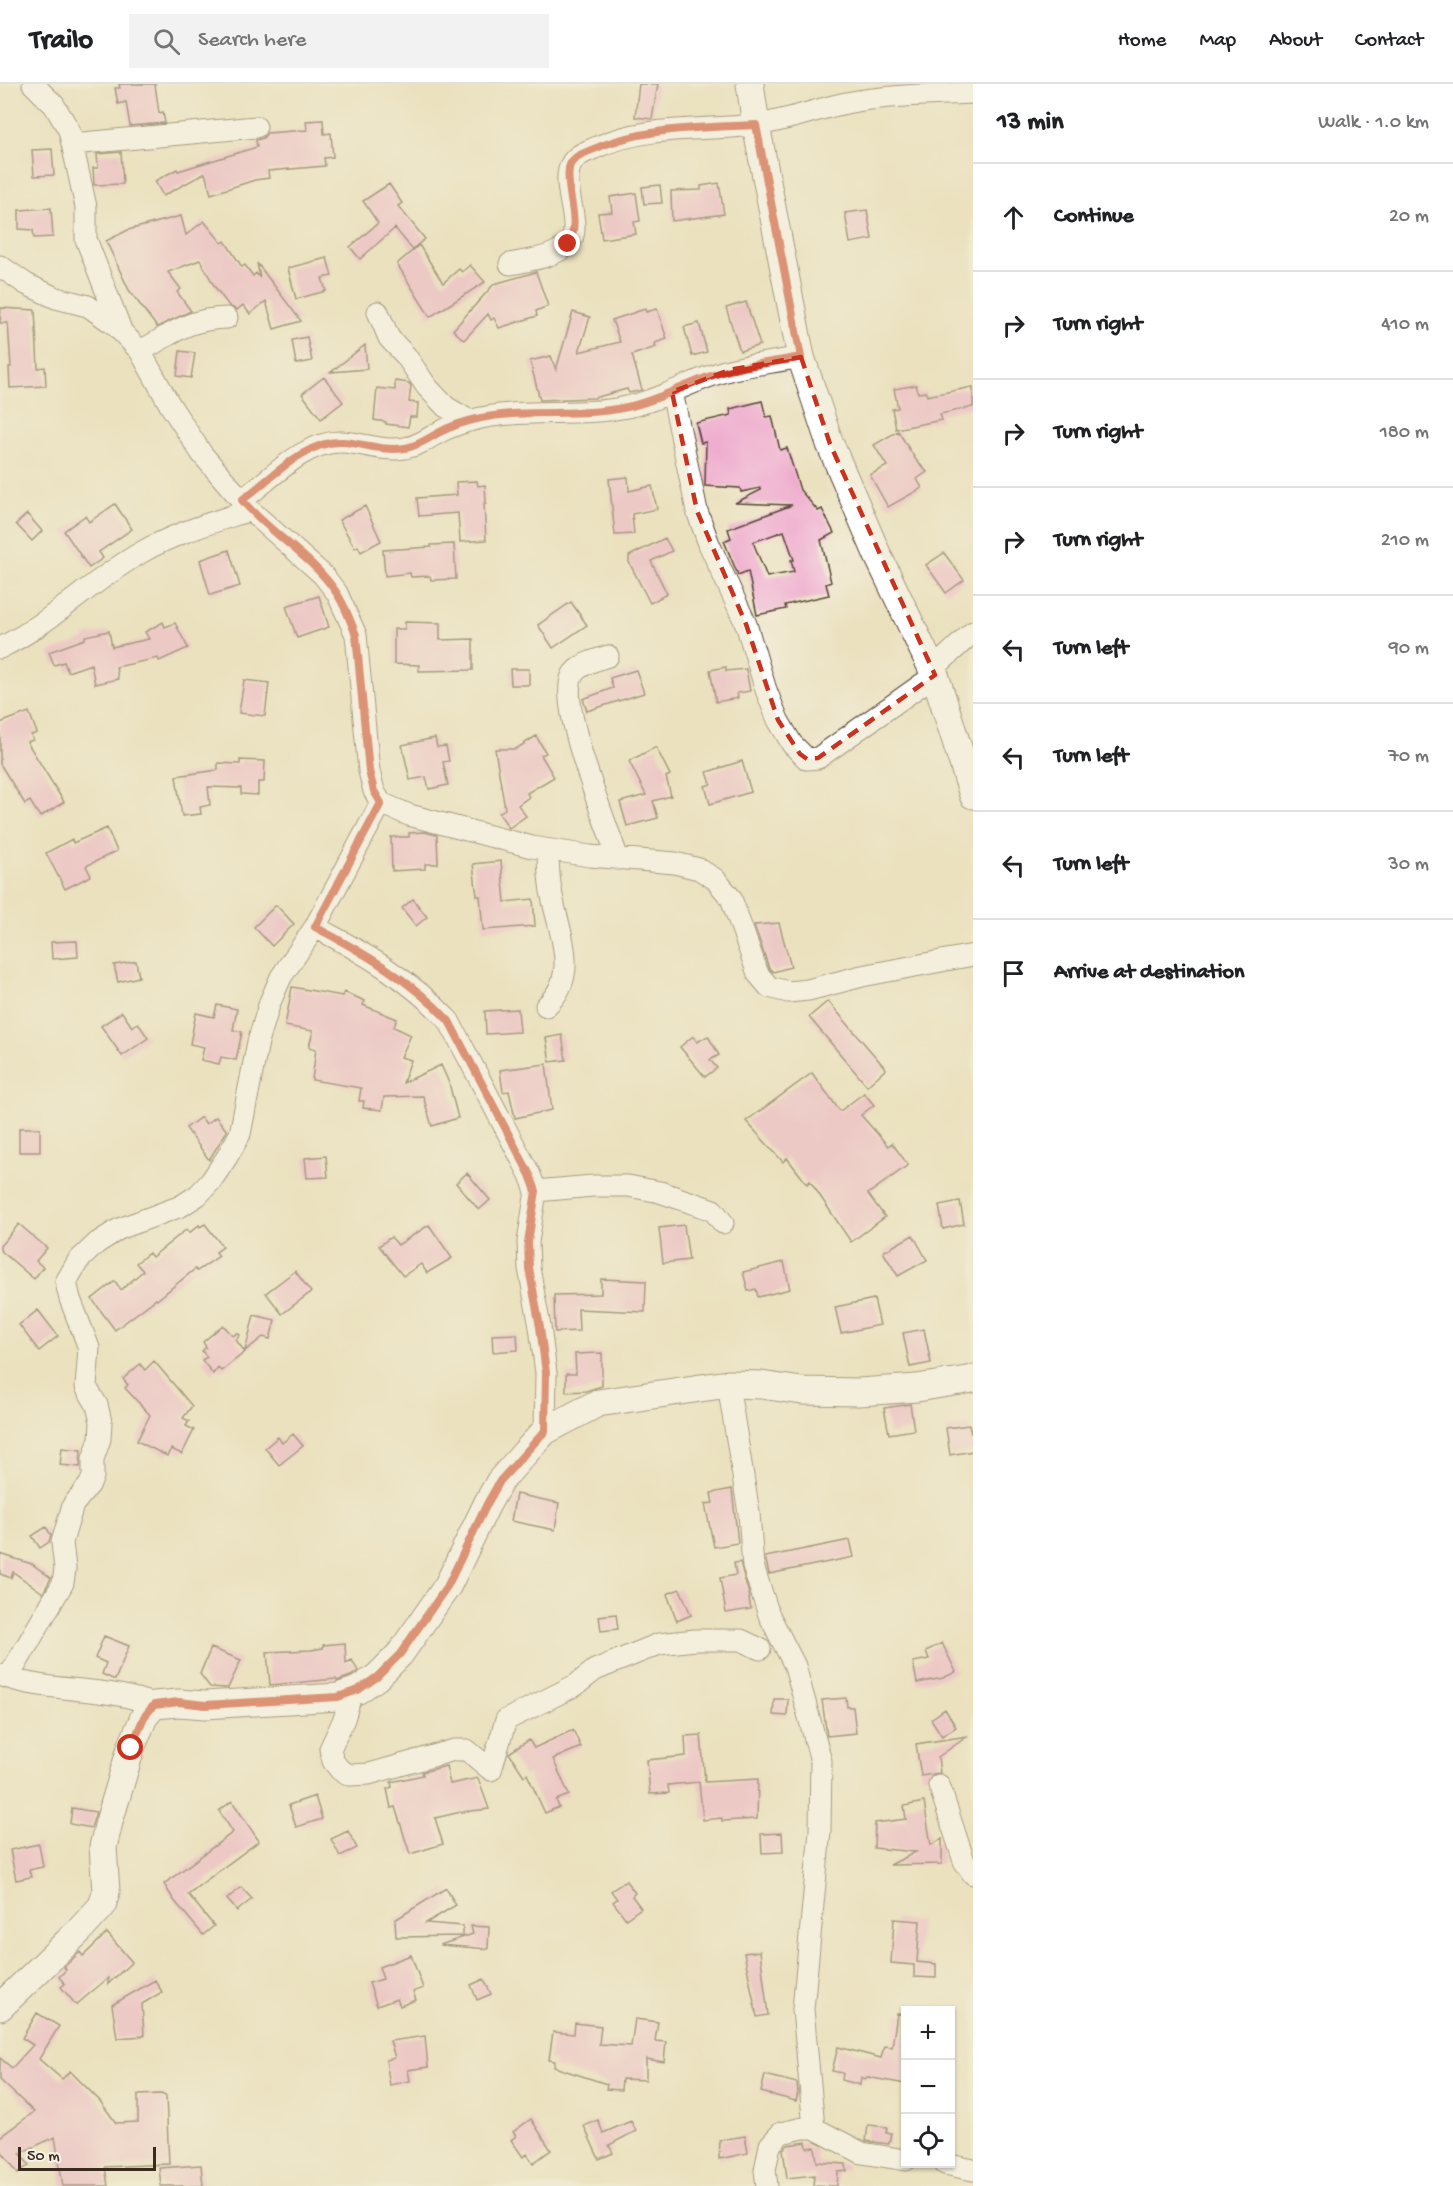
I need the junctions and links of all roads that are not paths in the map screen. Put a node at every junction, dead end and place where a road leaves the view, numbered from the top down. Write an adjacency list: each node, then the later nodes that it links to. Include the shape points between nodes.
1 (33, 84): 6 (street, via 63,118)
2 (750, 84): 4 (street)
3 (973, 93): 4 (street, via 848,103)
4 (756, 125): 7 (street, via 636,135 578,156 569,169 572,238 549,255); 13 (street)
5 (256, 127): 6 (street)
6 (72, 144): 11 (street, via 86,207 87,239)
7 (510, 264)
8 (0, 266): 11 (street, via 26,284 88,306)
9 (378, 312): 15 (street, via 389,338 427,387 446,407)
10 (227, 318): 12 (street, via 189,324)
11 (121, 331): 12 (street)
12 (140, 351): 16 (street, via 202,454)
13 (801, 357): 14 (street, via 729,370); 20 (street, via 830,444)
14 (672, 392): 15 (street, via 607,411 524,414); 20 (street, via 697,511 746,624 778,720 800,754 807,759 818,758)
15 (470, 421): 16 (street, via 405,448 326,443 292,461)
16 (246, 505): 18 (street, via 143,552); 22 (street, via 323,575 349,616 356,635 369,771)
17 (973, 632): 20 (street)
18 (0, 648)
19 (608, 656): 24 (street, via 584,664 573,673 569,686 573,727)
20 (934, 673): 21 (street)
21 (973, 795)
22 (381, 803): 23 (street, via 409,815); 25 (street)
23 (548, 850): 24 (street); 27 (street, via 548,876 566,965 558,995)
24 (618, 858): 26 (street, via 675,863 699,869 715,879 731,898 758,974 769,987 788,992 808,990)
25 (315, 927): 28 (street, via 415,989 449,1021); 34 (street, via 281,977 270,1002 240,1134 211,1181 181,1206 119,1229 97,1243 78,1261 66,1282 89,1348 85,1382 97,1406 100,1439 93,1459 93,1478 73,1505 67,1521 62,1542 63,1583)
26 (973, 955)
27 (546, 1006)
28 (536, 1191): 29 (street, via 628,1186 713,1210); 32 (street, via 528,1242 546,1373)
29 (723, 1223)
30 (973, 1378): 31 (street, via 859,1392)
31 (728, 1384): 32 (street, via 598,1403); 40 (street, via 749,1513 753,1566 769,1615 795,1666 821,1761 820,1831 803,2009)
32 (545, 1431): 35 (street, via 500,1481 448,1585 400,1654 377,1677)
33 (760, 1649): 35 (street, via 741,1640 659,1644 595,1670 576,1685 506,1720 491,1770 466,1750 454,1750 369,1774 350,1775 340,1770 330,1749)
34 (4, 1676): 36 (street, via 56,1688 115,1693)
35 (352, 1692): 36 (street, via 322,1699)
36 (154, 1705): 39 (street, via 144,1717 131,1748 109,1822 103,1847 106,1892 102,1906)
37 (939, 1785): 38 (street, via 964,1861)
38 (973, 1874)
39 (0, 2007)
40 (814, 2128): 41 (street, via 862,2153); 44 (street, via 782,2133 770,2145 765,2170)
41 (901, 2159)
42 (955, 2166): 43 (street)
43 (973, 2170)
44 (767, 2186)

